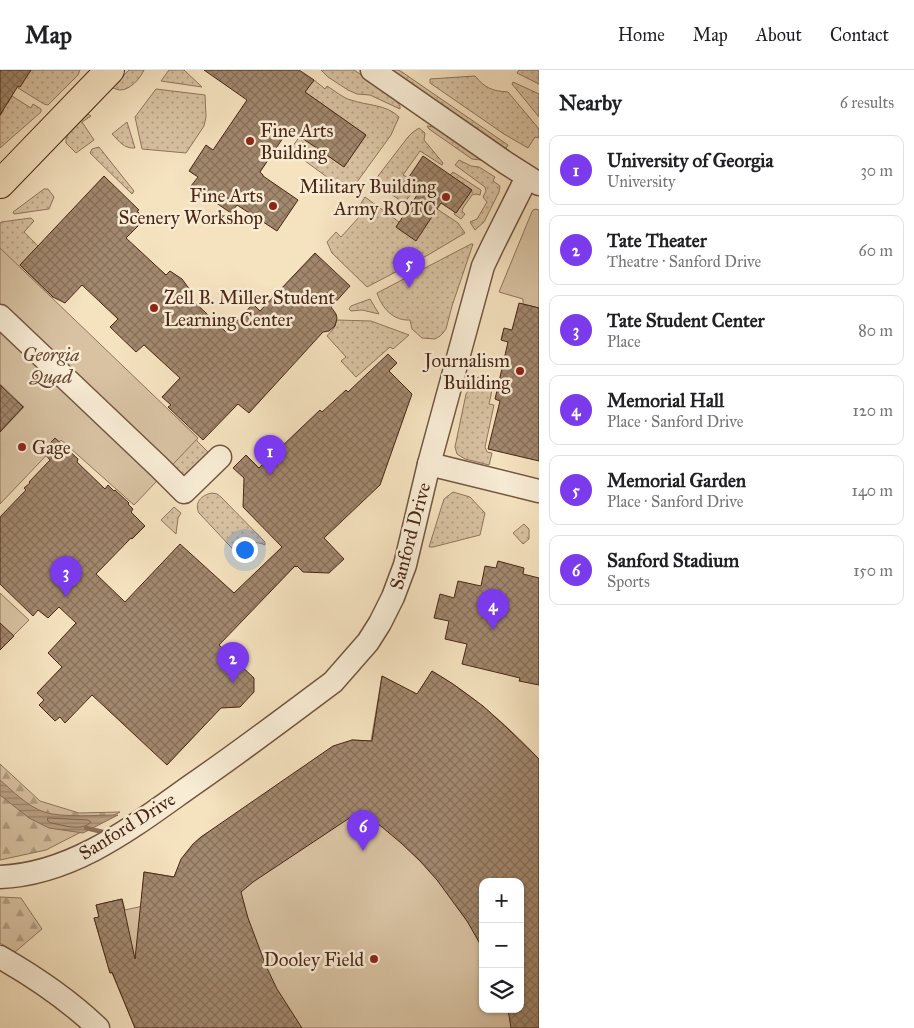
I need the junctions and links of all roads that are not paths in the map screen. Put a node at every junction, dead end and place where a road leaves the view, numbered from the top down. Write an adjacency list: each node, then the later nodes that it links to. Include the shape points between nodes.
1 (110, 70): 4 (main road)
2 (372, 70): 3 (street)
3 (533, 180): 7 (street, Sanford Drive, via 483,266)
4 (0, 184)
5 (0, 316): 6 (street, via 184,492)
6 (220, 457)
7 (429, 464): 8 (street); 9 (street, Sanford Drive, via 405,565 393,597 368,642 333,682 132,828 68,862)
8 (539, 491)
9 (7, 877)
10 (0, 957): 11 (street, via 53,991)
11 (98, 1028)

